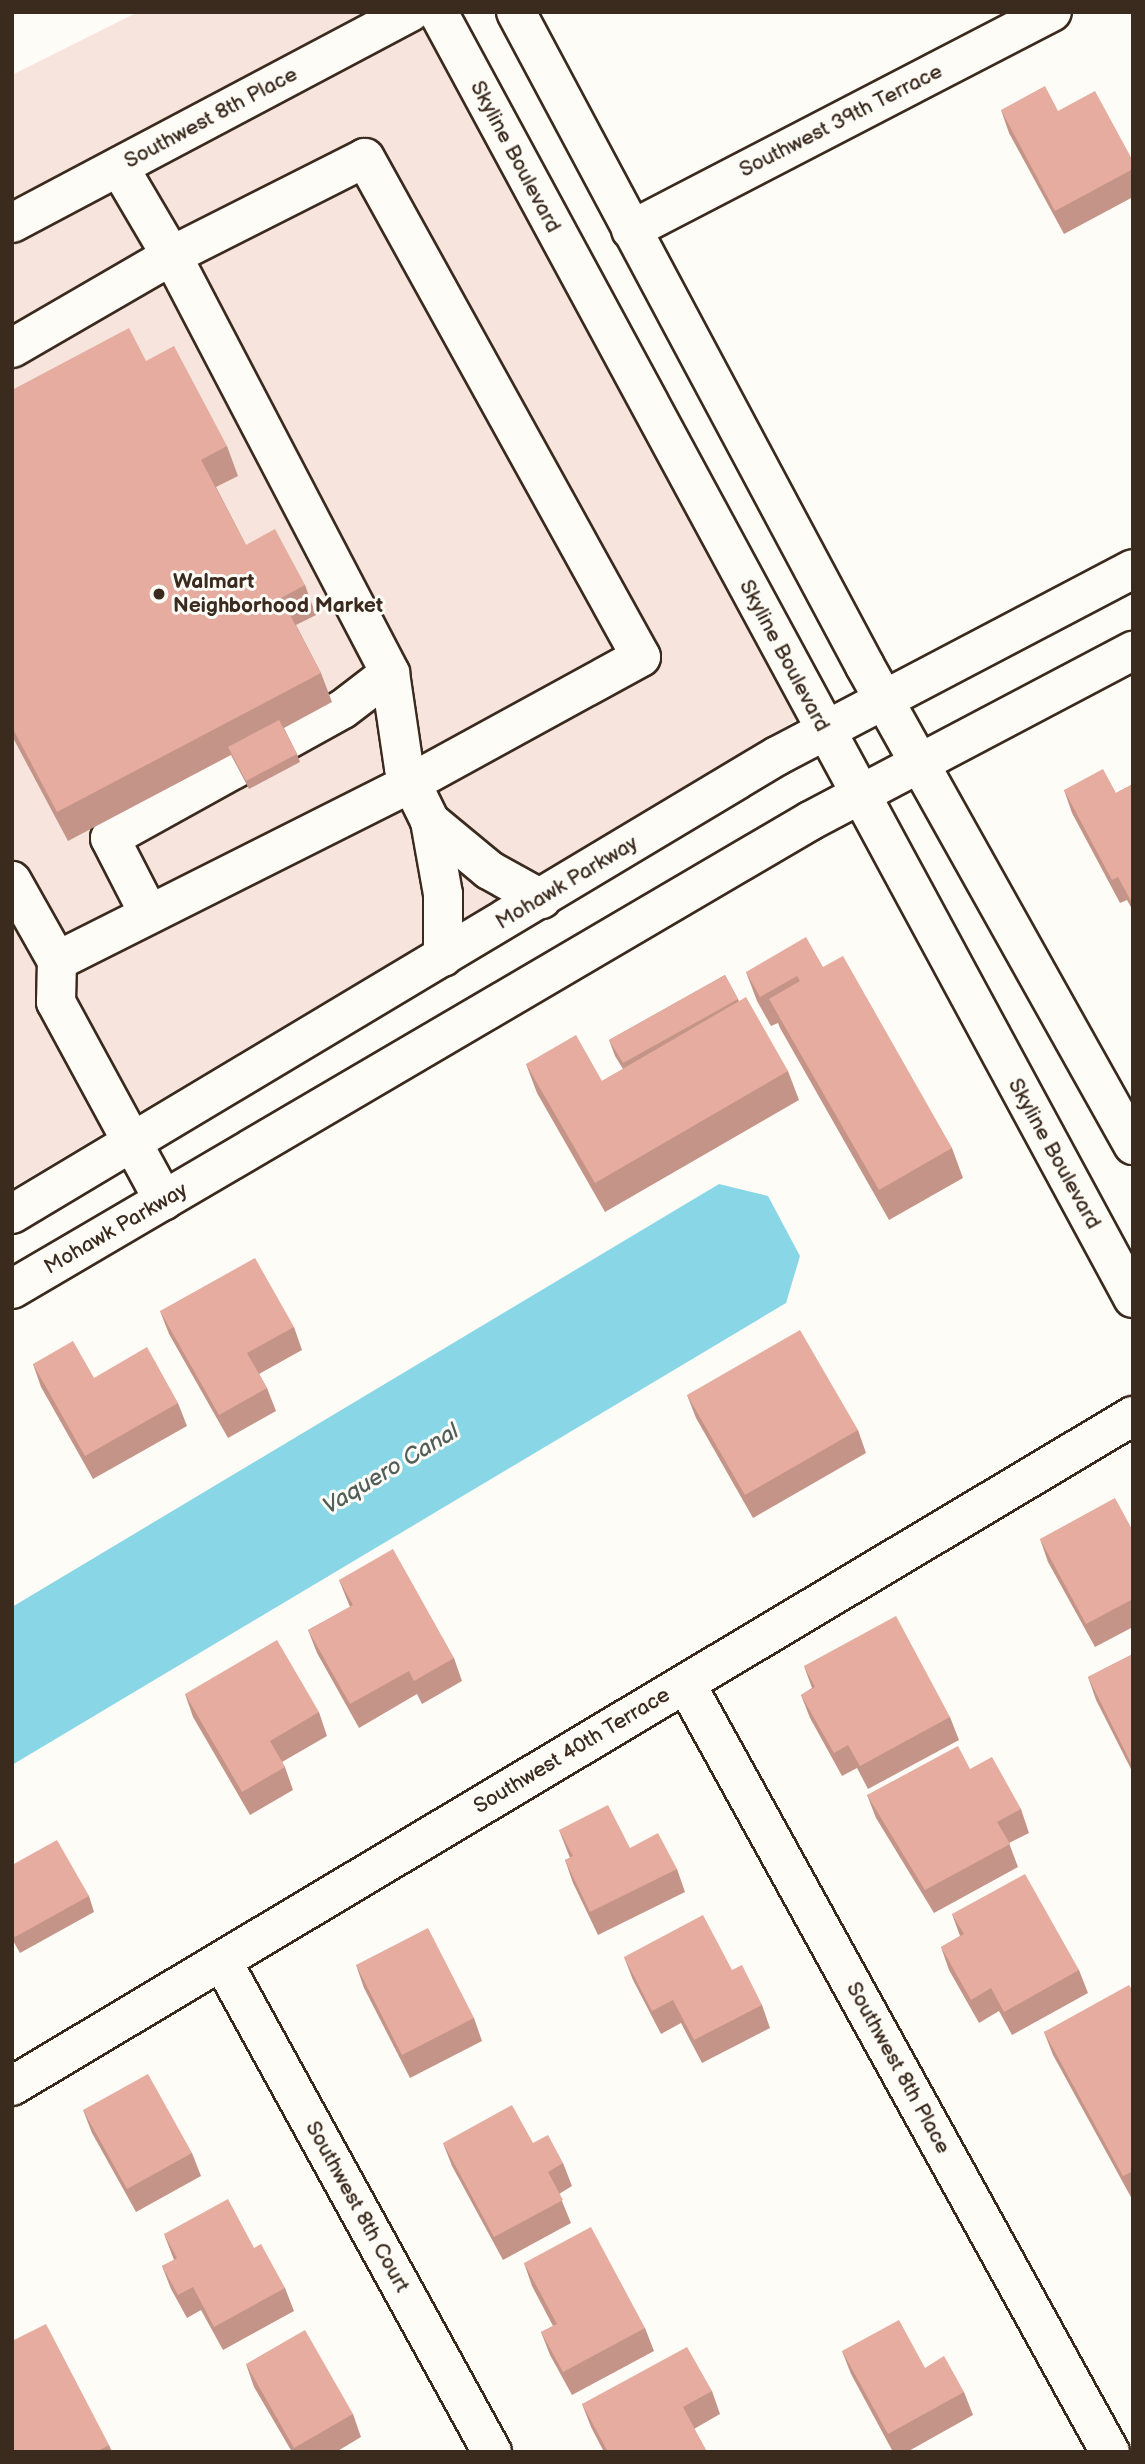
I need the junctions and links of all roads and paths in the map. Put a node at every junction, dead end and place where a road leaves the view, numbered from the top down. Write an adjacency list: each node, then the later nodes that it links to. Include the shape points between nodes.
1 (411, 12): 5 (street, Southwest 8th Place)
2 (438, 12): 14 (street, Skyline Boulevard)
3 (516, 12): 7 (street)
4 (1052, 12): 7 (street, Southwest 39th Terrace)
5 (119, 167): 6 (street, Southwest 8th Place); 8 (street)
6 (12, 223)
7 (631, 230): 13 (street)
8 (171, 256): 9 (street); 12 (street); 16 (street, via 365,158 641,657)
9 (12, 348)
10 (1133, 569): 13 (street, Mohawk Parkway)
11 (1133, 651): 15 (street, Mohawk Parkway)
12 (390, 673): 16 (street); 21 (street, via 343,709 110,838)
13 (885, 698): 14 (street, Mohawk Parkway); 15 (street)
14 (823, 730): 17 (street, Skyline Boulevard); 20 (street, Mohawk Parkway)
15 (921, 763): 17 (street, Mohawk Parkway); 25 (street)
16 (409, 784): 18 (street); 21 (street)
17 (857, 794): 26 (street, Mohawk Parkway); 29 (street, Skyline Boulevard)
18 (430, 821): 20 (street, via 489,870); 22 (street, via 443,894)
19 (12, 881): 23 (street)
20 (541, 899): 22 (street, Mohawk Parkway)
21 (149, 914): 23 (street)
22 (443, 957): 24 (street, Mohawk Parkway)
23 (57, 961): 24 (street, via 56,1002)
24 (132, 1143): 26 (street); 27 (street, Mohawk Parkway)
25 (1133, 1146)
26 (164, 1201): 28 (street, Mohawk Parkway)
27 (12, 1214)
28 (12, 1289)
29 (1133, 1298)
30 (1133, 1416): 31 (street, Southwest 40th Terrace)
31 (686, 1684): 32 (street, Southwest 40th Terrace); 35 (street, Southwest 8th Place)
32 (222, 1962): 33 (street, Southwest 40th Terrace); 34 (street, Southwest 8th Court)
33 (12, 2086)
34 (492, 2452)
35 (1110, 2452)

